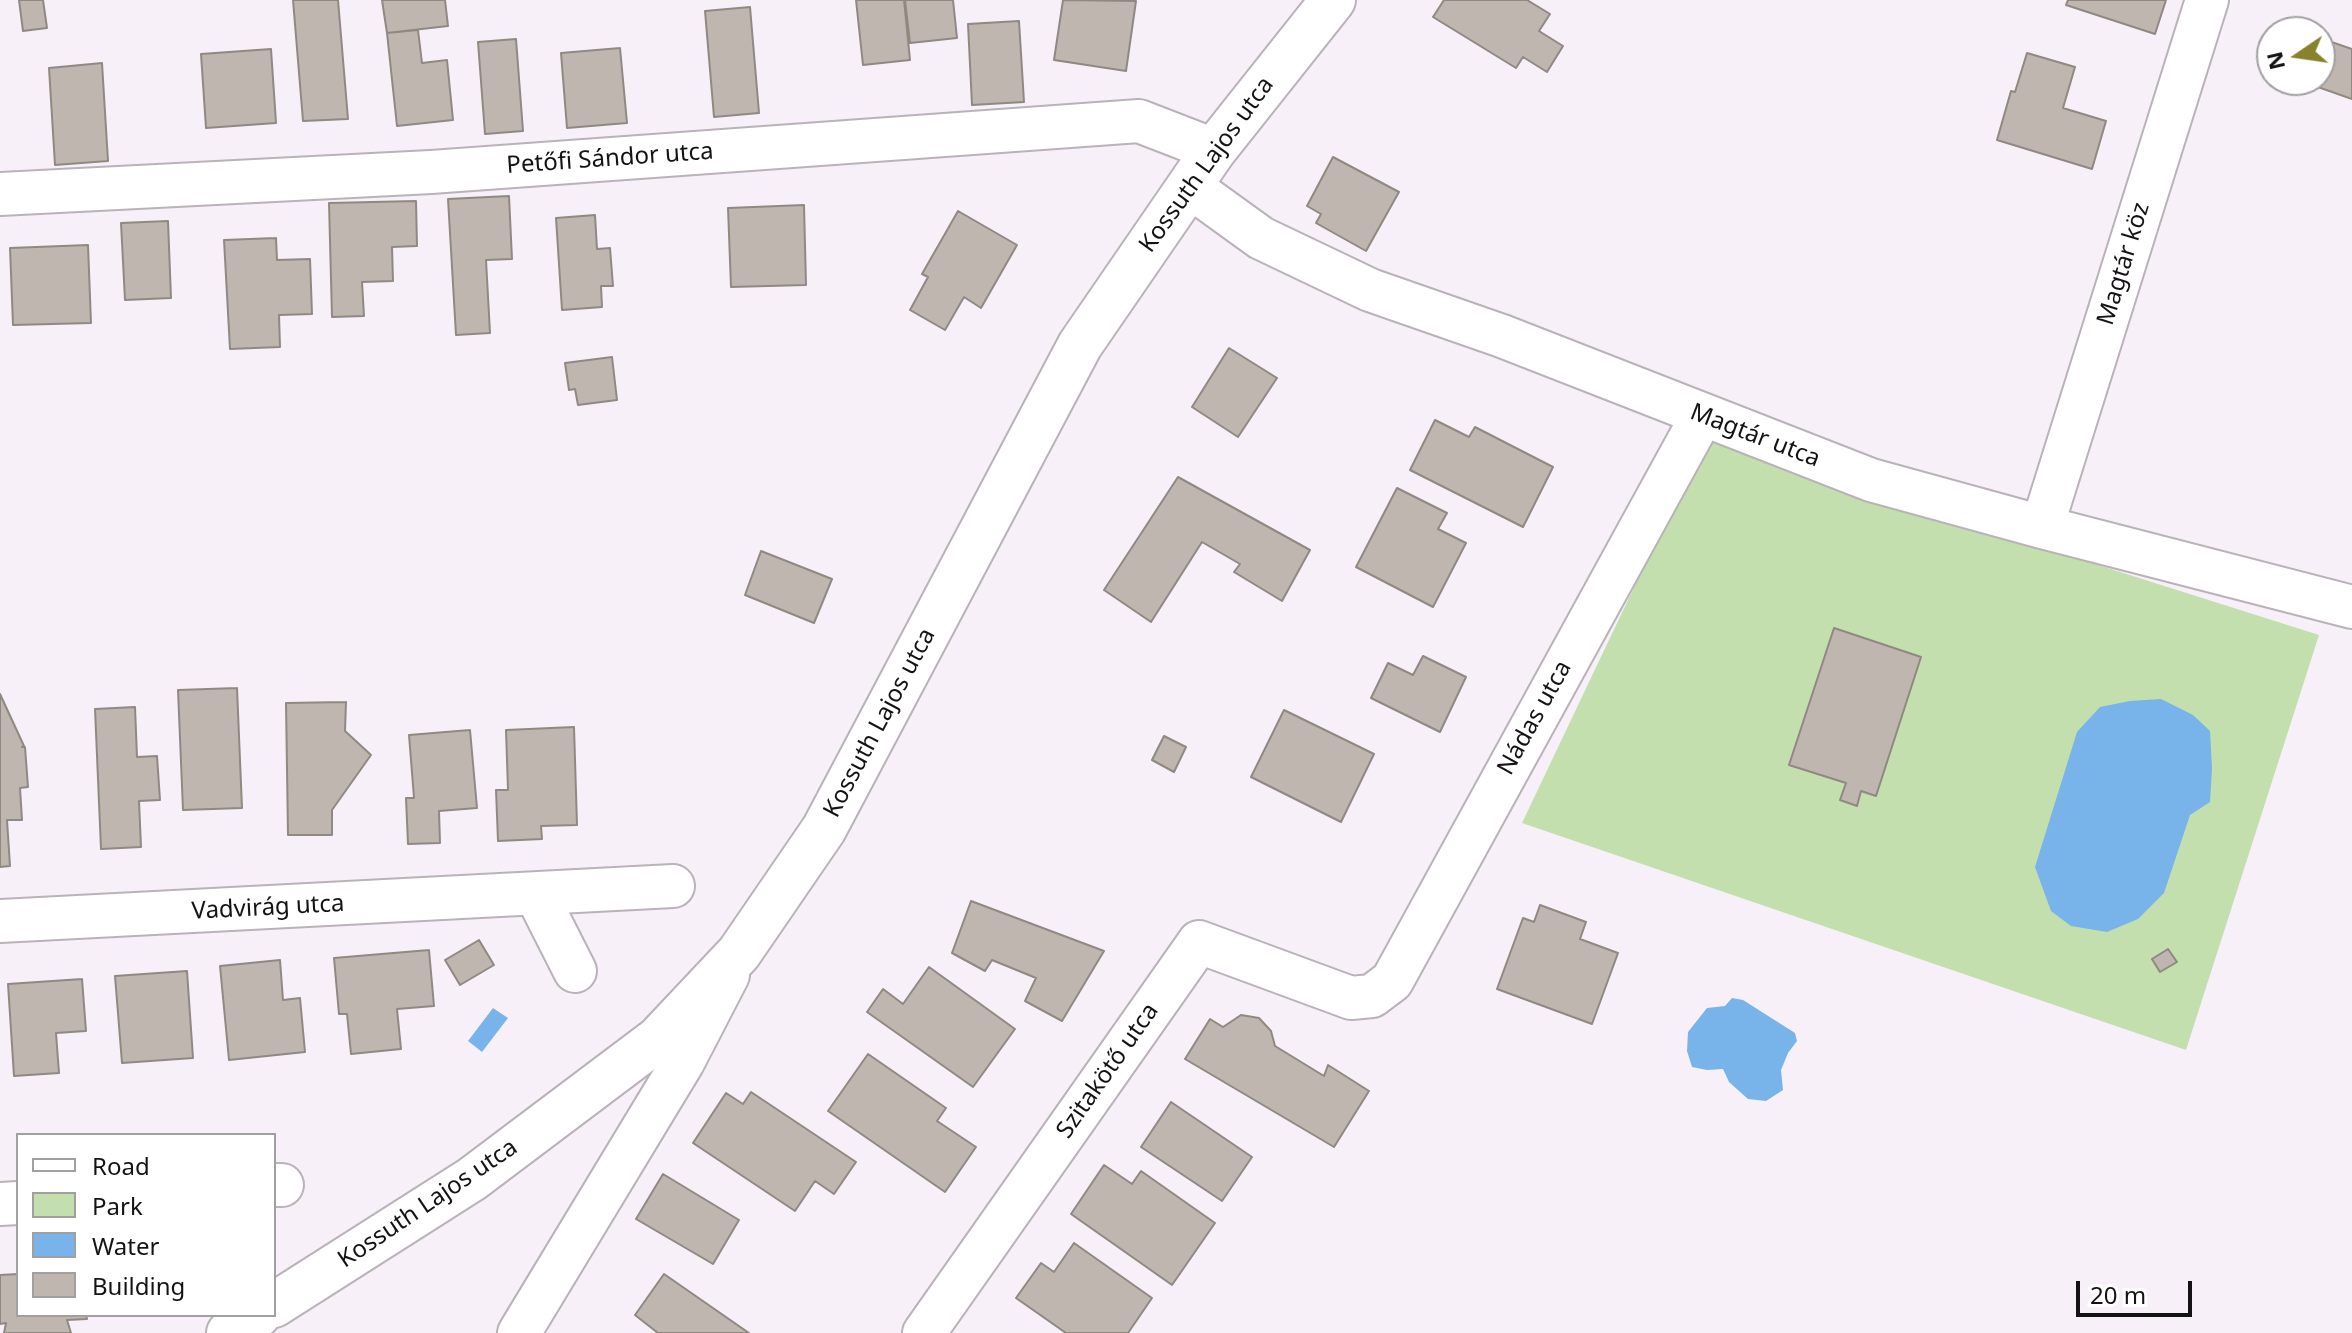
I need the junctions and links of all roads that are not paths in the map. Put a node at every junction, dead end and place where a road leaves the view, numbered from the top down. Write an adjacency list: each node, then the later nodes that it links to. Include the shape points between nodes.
1 (1333, 0): 3 (main road, Kossuth Lajos utca)
2 (2207, 0): 7 (street, Magtár köz)
3 (1214, 150): 4 (main road, Kossuth Lajos utca); 5 (street, Petőfi Sándor utca, via 1139,121 431,172)
4 (1189, 186): 6 (street, Magtár utca, via 1261,238 1370,290); 12 (main road, Kossuth Lajos utca, via 1080,345 824,829)
5 (0, 194)
6 (1702, 416): 7 (street, Magtár utca, via 1871,480); 14 (street, Nádas utca, via 1392,981 1372,996)
7 (2042, 527): 8 (street, Magtár utca)
8 (2352, 607)
9 (673, 886): 10 (street, Vadvirág utca)
10 (536, 894): 11 (street, Vadvirág utca); 13 (street)
11 (0, 921)
12 (739, 953): 15 (main road, Kossuth Lajos utca, via 658,1039 472,1179); 18 (street, via 683,1062)
13 (575, 971)
14 (1351, 998): 19 (street, Szitakötő utca, via 1199,942)
15 (276, 1304)
16 (255, 1317): 17 (main road)
17 (229, 1333)
18 (519, 1333)
19 (924, 1333)

